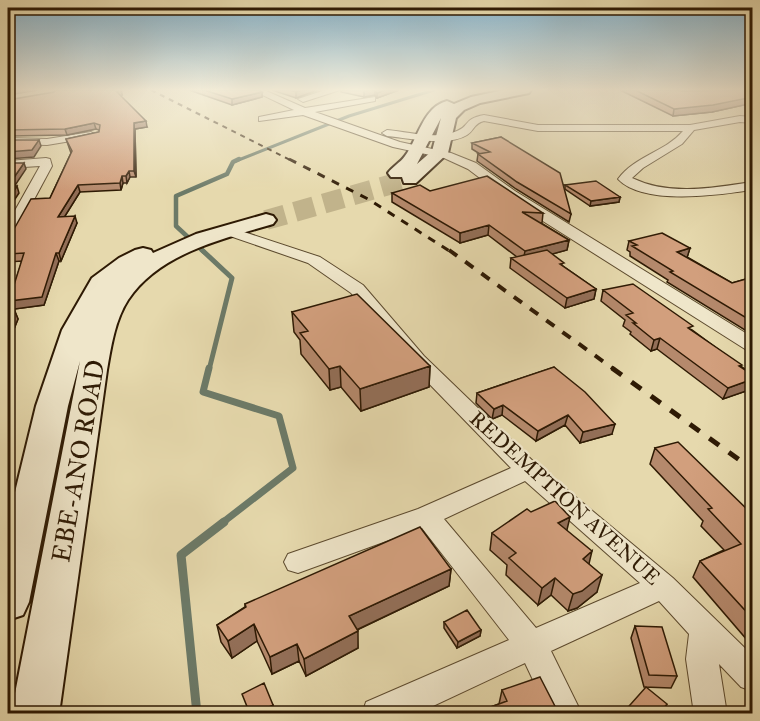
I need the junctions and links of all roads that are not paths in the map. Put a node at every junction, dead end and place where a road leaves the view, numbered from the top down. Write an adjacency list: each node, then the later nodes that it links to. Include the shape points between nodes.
1 (336, 124): 8 (street)
2 (432, 124): 10 (main road)
3 (447, 124): 13 (main road)
4 (471, 124): 13 (street)
5 (512, 124): 7 (street, via 535,128)
6 (714, 124): 7 (street)
7 (690, 128): 17 (street, via 624,179 635,185 676,192)
8 (358, 130): 10 (street); 14 (street)
9 (96, 134): 11 (street)
10 (424, 136): 13 (street); 14 (main road)
11 (67, 140): 12 (street); 15 (street, via 53,150)
12 (8, 141)
13 (442, 146): 14 (street); 14 (main road, via 430,164 403,176); 21 (street, via 530,207)
14 (417, 150)
15 (46, 162): 16 (street); 19 (street)
16 (8, 164)
17 (753, 186)
18 (229, 231): 20 (main road); 20 (main road, via 261,216); 22 (street, REDEMPTION AVENUE, via 314,260 357,289 417,360)
19 (8, 235)
20 (192, 239): 26 (main road, EBE-ANO ROAD, via 113,272 101,283 75,330 52,406); 30 (main road, EBE-ANO ROAD, via 145,269 116,298 105,320 77,457)
21 (753, 345)
22 (528, 470): 23 (street); 25 (street, REDEMPTION AVENUE)
23 (427, 516): 24 (street); 28 (street)
24 (298, 562)
25 (663, 586): 27 (street, REDEMPTION AVENUE); 28 (street)
26 (8, 602)
27 (704, 630): 29 (street, REDEMPTION AVENUE); 33 (street, via 702,659)
28 (532, 646): 31 (street); 32 (street)
29 (753, 676)
30 (35, 714)
31 (378, 714)
32 (566, 714)
33 (711, 714)

